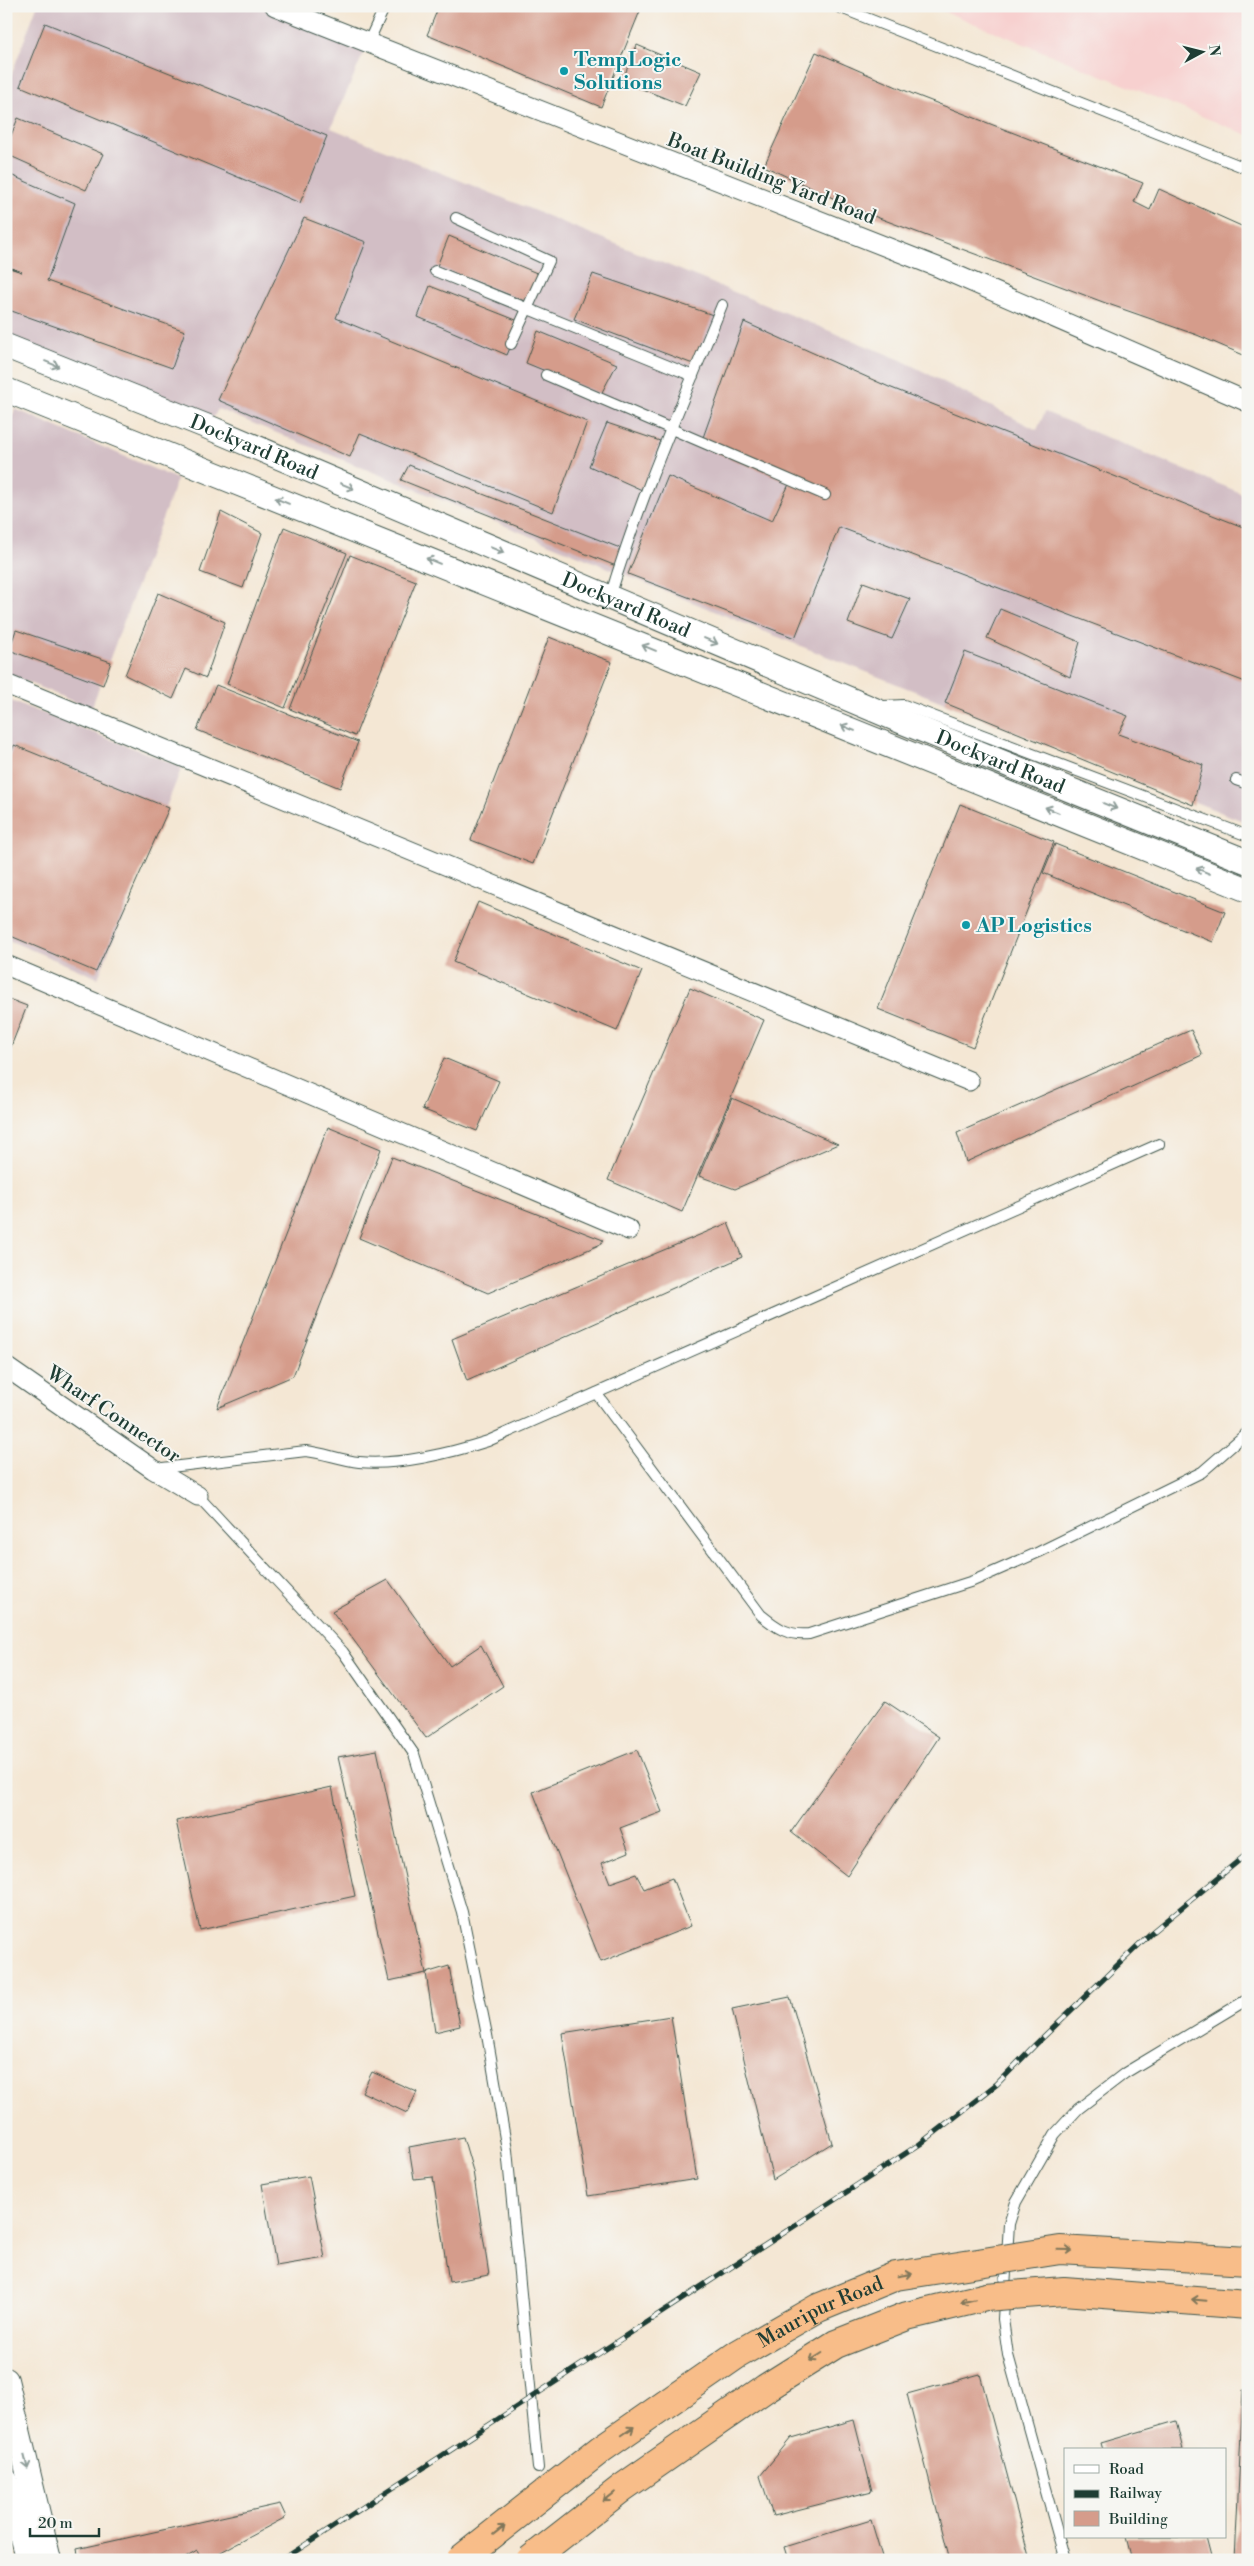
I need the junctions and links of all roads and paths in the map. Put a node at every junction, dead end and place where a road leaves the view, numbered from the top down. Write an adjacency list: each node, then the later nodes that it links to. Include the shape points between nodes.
1 (275, 6): 4 (street, Boat Building Yard Road)
2 (385, 6): 4 (lane)
3 (836, 6): 5 (lane)
4 (368, 43): 15 (street, Boat Building Yard Road, via 940,268)
5 (1248, 169)
6 (456, 218): 9 (lane, via 549,261)
7 (435, 271): 9 (lane)
8 (722, 304): 13 (lane)
9 (528, 309): 10 (lane); 13 (lane)
10 (512, 344)
11 (6, 346): 18 (street, Dockyard Road, one-way to 18, via 208,426)
12 (546, 375): 16 (lane)
13 (693, 376): 16 (lane)
14 (6, 390): 25 (street, Dockyard Road, one-way to 14)
15 (1248, 402)
16 (671, 428): 17 (lane); 18 (lane)
17 (826, 494)
18 (610, 598): 20 (street, Dockyard Road, one-way to 20)
19 (6, 684): 27 (street)
20 (866, 707): 23 (lane, via 904,705); 24 (street, Dockyard Road, one-way to 24)
21 (1236, 780): 22 (lane)
22 (1248, 784)
23 (1248, 836)
24 (1248, 862)
25 (1248, 890)
26 (6, 965): 29 (street)
27 (969, 1081)
28 (1160, 1144): 31 (lane)
29 (629, 1230)
30 (6, 1367): 33 (street, Wharf Connector)
31 (596, 1393): 32 (lane, via 761,1615 779,1630 796,1635 809,1634 973,1581 1039,1552 1202,1472); 33 (lane, via 488,1441 396,1461 359,1462 306,1451)
32 (1248, 1432)
33 (153, 1469): 34 (street, Wharf Connector)
34 (198, 1496): 39 (lane, via 343,1652 414,1754 462,1912 487,2035 506,2150)
35 (1248, 1999): 45 (lane, via 1125,2073 1078,2109 1055,2134 1016,2202 1009,2224 1003,2319 1008,2355)
36 (1248, 2261): 43 (highway, Mauripur Road, one-way to 36, bridge, via 601,2449 738,2354 818,2308 896,2276 1060,2250)
37 (1248, 2305): 44 (highway, Mauripur Road, one-way to 44, bridge, via 1064,2290 986,2297 907,2316 836,2344 766,2388 622,2488)
38 (6, 2380): 42 (street, one-way to 42)
39 (538, 2468)
40 (6, 2481): 41 (street)
41 (28, 2560)
42 (49, 2560)
43 (460, 2560)
44 (530, 2560)
45 (1065, 2560)

